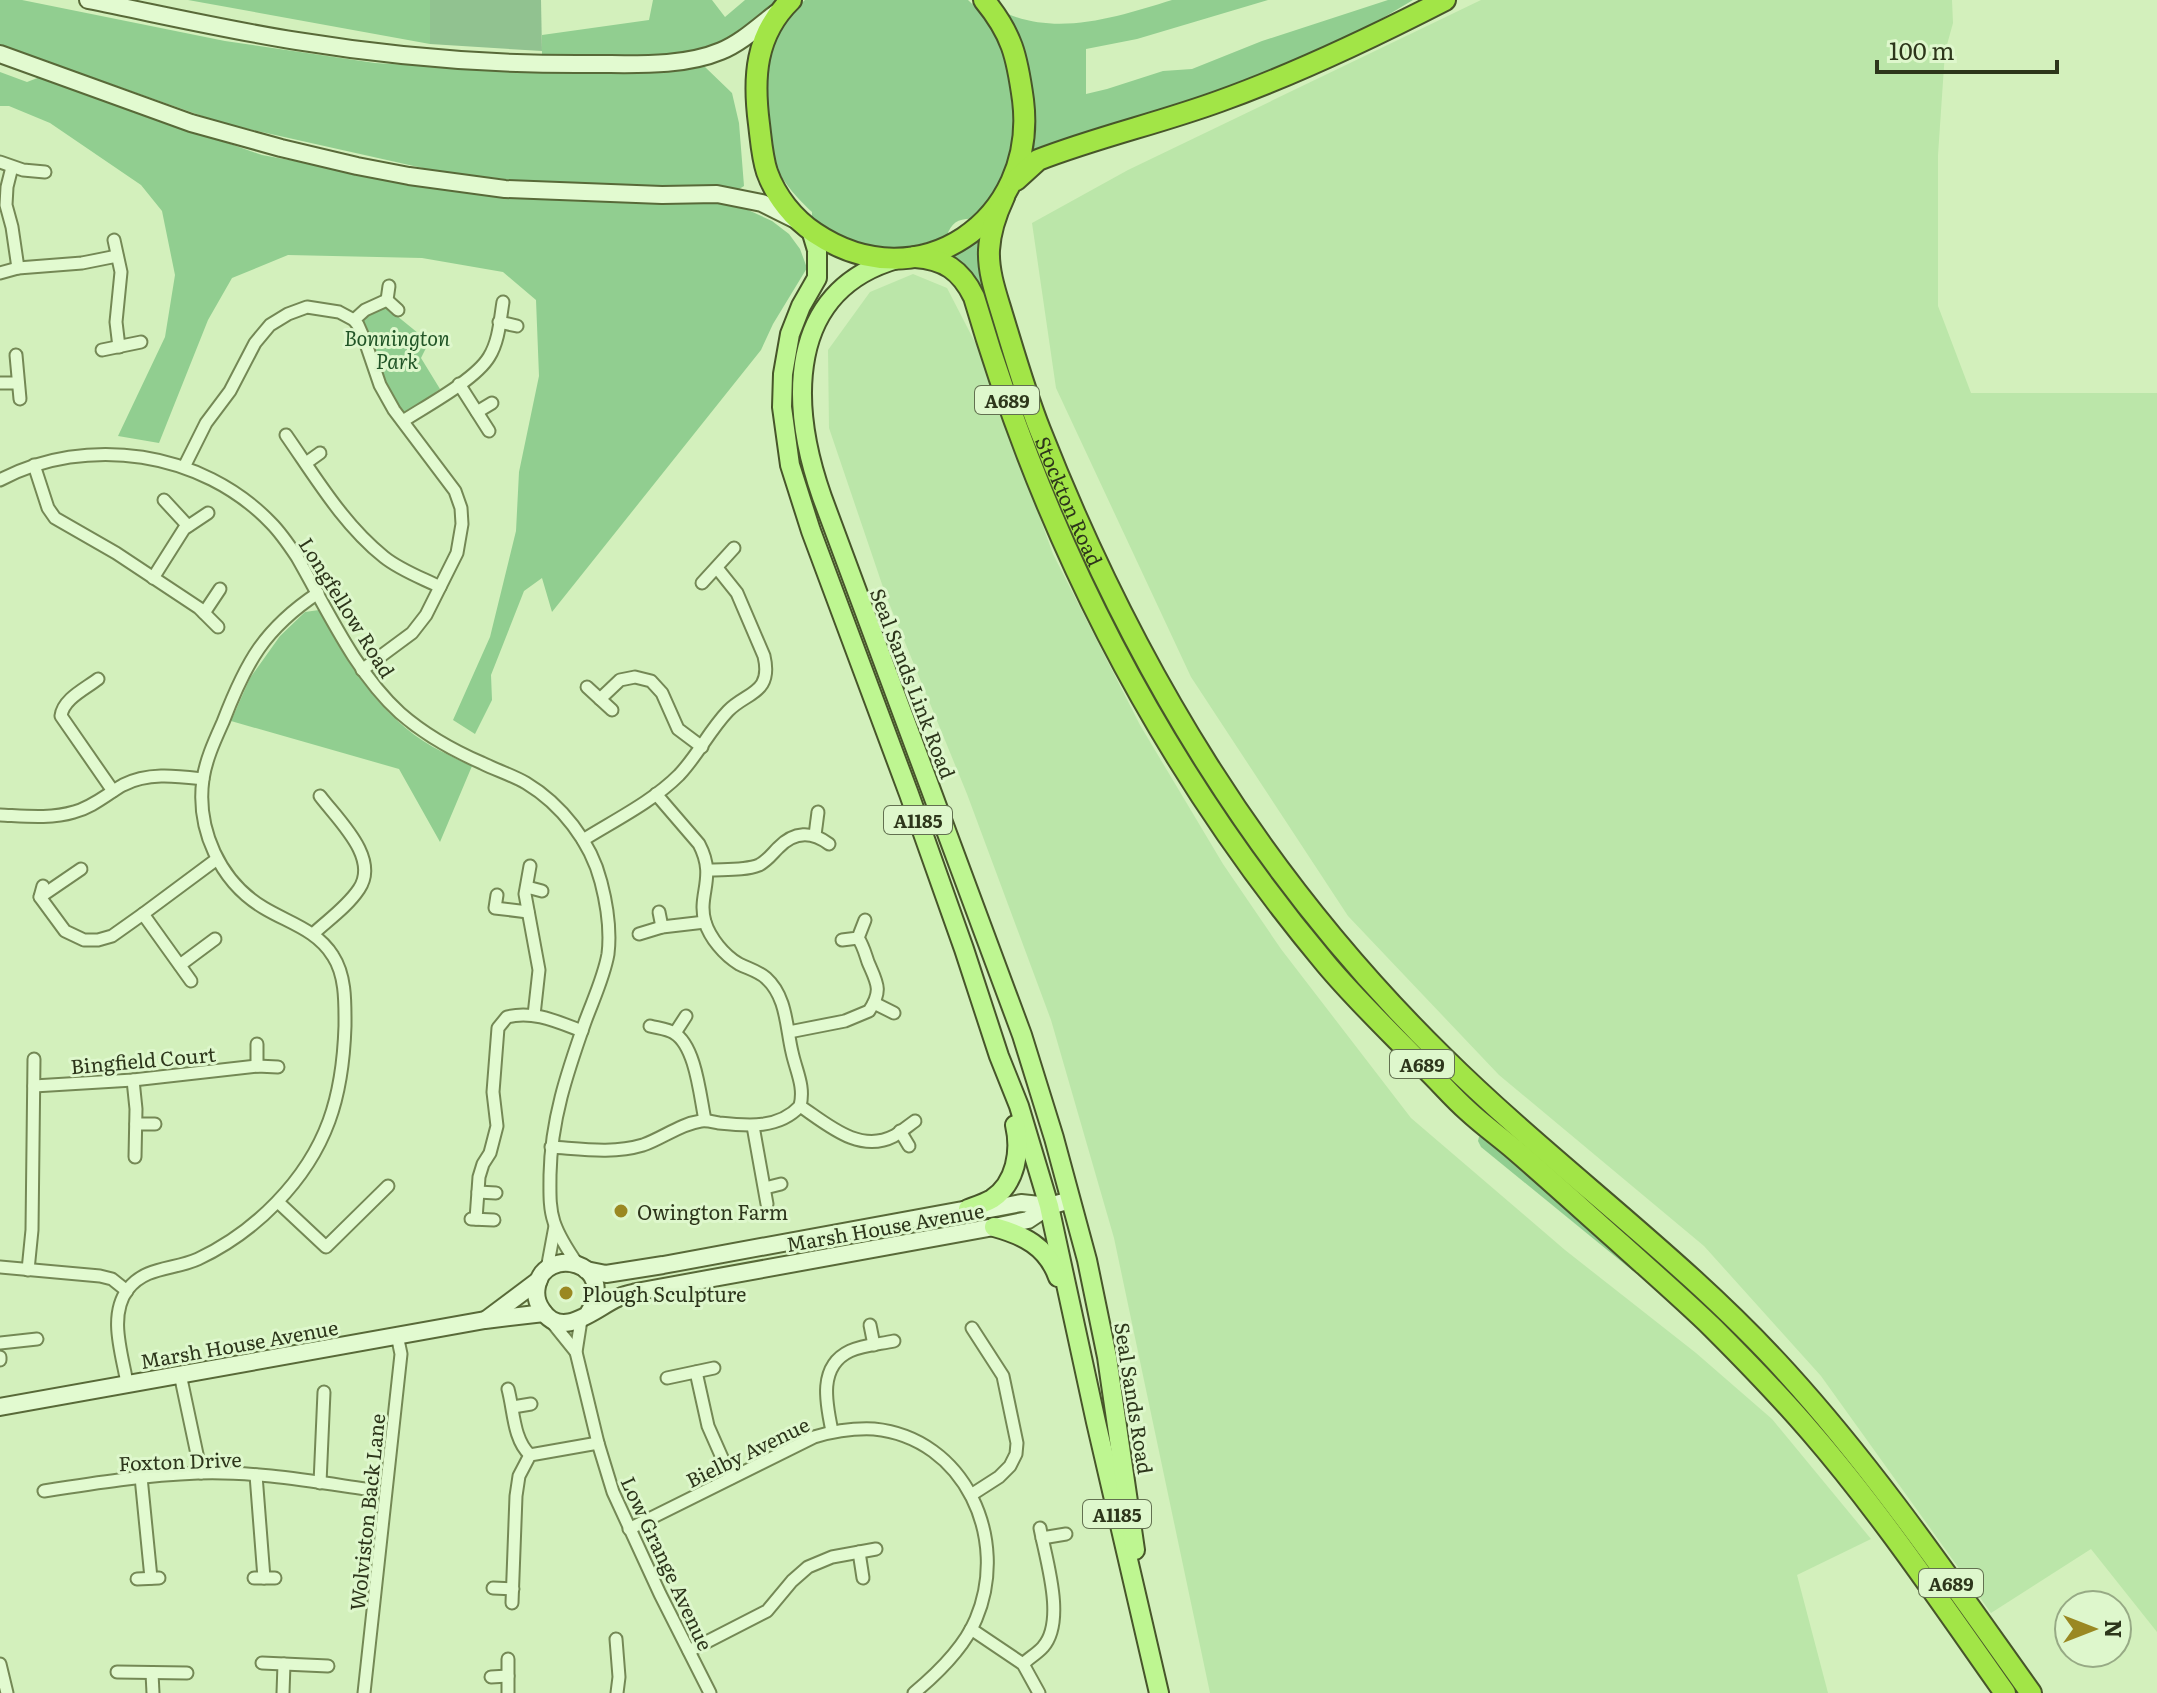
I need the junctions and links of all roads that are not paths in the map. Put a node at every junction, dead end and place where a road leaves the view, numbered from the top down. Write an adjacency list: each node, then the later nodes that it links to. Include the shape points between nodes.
1 (88, 0): 4 (street, via 339,47 573,64 702,57 731,46)
2 (984, 0): 8 (highway, A689, via 1003,24 1020,72 1025,133)
3 (1445, 0): 8 (highway, A689, via 1295,73 1038,160)
4 (788, 3): 9 (highway, A689, via 759,55 756,104 767,172 782,200)
5 (0, 54): 9 (street, via 191,123 357,166 505,189 717,194 762,203)
6 (6, 165): 7 (street); 13 (street, via 6,205)
7 (45, 172)
8 (1007, 192): 12 (highway, A689, via 966,236); 45 (highway, Stockton Road / A689, via 990,238 994,285 1035,416)
9 (808, 228): 12 (highway, A689, via 851,252); 98 (main road, A1185, via 817,250 817,278 790,334 783,374 790,465)
10 (114, 240): 11 (street)
11 (117, 256): 13 (street); 23 (street)
12 (906, 258): 46 (highway, Stockton Road / A689, via 940,261 969,286 1025,451); 119 (main road, Seal Sands Link Road / A1185, via 863,273 823,312 802,373 803,424 822,497 1022,1035)
13 (18, 268): 14 (street)
14 (0, 273)
15 (389, 286): 16 (street)
16 (387, 300): 18 (street); 19 (street)
17 (503, 302): 20 (street)
18 (398, 310)
19 (354, 320): 32 (street, via 380,385); 38 (street, via 307,307 270,325)
20 (499, 322): 21 (street); 28 (street, via 488,359)
21 (517, 326)
22 (141, 342): 23 (street)
23 (119, 347): 24 (street)
24 (102, 350)
25 (16, 355): 27 (street)
26 (0, 383): 27 (street)
27 (18, 383): 29 (street)
28 (459, 384): 31 (street); 32 (street)
29 (20, 399)
30 (492, 403): 31 (street)
31 (477, 412): 33 (street)
32 (403, 421): 49 (street, via 447,478 461,508 461,538)
33 (489, 431)
34 (286, 435): 36 (street)
35 (320, 453): 36 (street)
36 (306, 463): 49 (street, via 331,502 384,557)
37 (34, 465): 38 (street, Longfellow Road, via 63,457 123,454); 39 (street, Longfellow Road); 47 (street, via 55,518)
38 (184, 467): 51 (street, Longfellow Road, via 232,492 271,523)
39 (0, 480)
40 (164, 500): 42 (street)
41 (208, 513): 42 (street)
42 (188, 526): 47 (street)
43 (734, 548): 44 (street)
44 (717, 568): 48 (street); 59 (street, via 737,593 766,666 761,686 732,707)
45 (1101, 574): 46 (highway); 173 (highway, A689, via 1210,770 1267,854 1348,957 1452,1066 1649,1239 1785,1371 1871,1472)
46 (1078, 576): 173 (highway, A689, via 1157,727 1196,789 1327,966 1466,1109 1710,1325)
47 (153, 578): 52 (street)
48 (702, 583)
49 (440, 587): 54 (street, via 412,633)
50 (220, 589): 52 (street)
51 (318, 593): 54 (street, Longfellow Road); 60 (street, via 255,651)
52 (204, 613): 53 (street)
53 (218, 627)
54 (362, 670): 67 (street, Longfellow Road, via 419,729 525,782 558,809)
55 (98, 679): 61 (street, via 67,702 61,716)
56 (587, 687): 57 (street)
57 (600, 699): 58 (street); 59 (street, via 620,680 651,681 678,729)
58 (612, 710)
59 (702, 747): 62 (street)
60 (203, 779): 61 (street, via 153,776); 69 (street, via 202,815)
61 (113, 791): 65 (street, via 66,814)
62 (656, 794): 67 (street); 72 (street, via 699,844)
63 (320, 796): 82 (street, via 358,846 365,874 352,898)
64 (818, 812): 66 (street)
65 (0, 815)
66 (815, 835): 68 (street); 72 (street, via 789,838 766,861 750,868)
67 (583, 840): 94 (street, Longfellow Road, via 601,879 609,934 601,978)
68 (829, 844)
69 (217, 859): 78 (street); 82 (street, via 248,896)
70 (530, 866): 73 (street)
71 (81, 869): 78 (street, via 42,892 65,931 98,940)
72 (708, 870): 80 (street)
73 (527, 887): 74 (street); 76 (street)
74 (542, 891)
75 (497, 895): 76 (street, via 495,908)
76 (528, 912): 91 (street, via 539,970)
77 (659, 912): 81 (street)
78 (143, 914): 87 (street)
79 (865, 920): 84 (street)
80 (705, 922): 81 (street); 95 (street, via 723,951 773,986)
81 (662, 927): 83 (street)
82 (313, 934): 120 (street, via 334,957 343,984 341,1070 317,1147)
83 (639, 934)
84 (858, 938): 86 (street); 89 (street, via 876,979)
85 (215, 939): 87 (street)
86 (842, 940)
87 (180, 965): 88 (street)
88 (191, 981)
89 (874, 1003): 90 (street); 95 (street, via 869,1011 845,1021)
90 (894, 1013)
91 (534, 1015): 94 (street); 117 (street, via 507,1017 498,1028 493,1092 497,1126)
92 (686, 1016): 96 (street)
93 (650, 1026): 96 (street)
94 (582, 1031): 112 (street, Longfellow Road, via 561,1093)
95 (789, 1032): 104 (street, via 803,1095)
96 (675, 1033): 105 (street, via 693,1061)
97 (257, 1044): 100 (street)
98 (999, 1056): 122 (main road, A1185); 123 (main road, A1185, via 1018,1141 1015,1169 993,1198)
99 (34, 1059): 103 (street)
100 (257, 1066): 101 (street, Bingfield Court); 102 (street, Bingfield Court)
101 (278, 1067)
102 (133, 1080): 103 (street, Bingfield Court); 107 (street)
103 (34, 1086): 131 (street)
104 (800, 1106): 109 (street, via 780,1121); 110 (street, via 850,1138 875,1140)
105 (705, 1120): 109 (street); 112 (street, via 629,1148)
106 (915, 1121): 110 (street)
107 (136, 1124): 108 (street); 113 (street)
108 (155, 1124)
109 (753, 1126): 116 (street)
110 (900, 1131): 111 (street)
111 (909, 1146)
112 (551, 1147): 125 (street, Longfellow Road)
113 (135, 1157)
114 (781, 1184): 116 (street)
115 (388, 1186): 127 (street)
116 (765, 1188): 121 (street)
117 (478, 1192): 118 (street); 124 (street, via 473,1219)
118 (496, 1193)
119 (1071, 1200): 122 (street, Marsh House Avenue); 180 (main road, Seal Sands Road / A1185, via 1107,1357)
120 (278, 1202): 127 (street); 133 (street, via 219,1249 146,1273)
121 (767, 1204)
122 (1049, 1206): 123 (street, Marsh House Avenue, via 1021,1203); 126 (street, Marsh House Avenue, via 1028,1220); 134 (main road, Seal Sands Road / A1185)
123 (968, 1209): 130 (street, Marsh House Avenue, via 606,1274)
124 (494, 1220)
125 (555, 1225): 130 (street, Longfellow Road); 132 (street, Longfellow Road)
126 (994, 1227): 134 (main road, via 1032,1241 1045,1253); 136 (street, Marsh House Avenue, via 636,1292)
127 (326, 1247): 128 (street)
128 (336, 1256)
129 (0, 1267): 131 (street)
130 (582, 1267): 132 (street, Marsh House Avenue, via 565,1262); 136 (street, via 596,1292)
131 (28, 1270): 133 (street, via 100,1276)
132 (543, 1274): 135 (street, via 536,1289); 137 (street, Marsh House Avenue)
133 (127, 1291): 152 (street, via 117,1321)
134 (1071, 1305): 180 (main road, Seal Sands Road / A1185)
135 (546, 1315): 136 (street, Marsh House Avenue, via 562,1323); 137 (street, Marsh House Avenue); 147 (street, Low Grange Avenue)
136 (584, 1317): 147 (street, Low Grange Avenue)
137 (485, 1320): 140 (street, Marsh House Avenue)
138 (870, 1325): 145 (street)
139 (972, 1328): 143 (street)
140 (397, 1335): 150 (street, Marsh House Avenue); 200 (street, Wolviston Back Lane, via 401,1354)
141 (37, 1339): 144 (street)
142 (894, 1341): 145 (street)
143 (980, 1341): 146 (street); 168 (street, via 1003,1376 1017,1443 1010,1466)
144 (0, 1343)
145 (874, 1345): 158 (street, via 847,1352 831,1366 826,1396)
146 (967, 1349)
147 (576, 1352): 159 (street, Low Grange Avenue)
148 (714, 1368): 149 (street)
149 (696, 1372): 151 (street); 164 (street, via 708,1426)
150 (180, 1374): 152 (street, Marsh House Avenue); 161 (street)
151 (667, 1378)
152 (127, 1383): 156 (street, Marsh House Avenue)
153 (508, 1389): 157 (street)
154 (324, 1392): 165 (street)
155 (531, 1404): 157 (street)
156 (0, 1407)
157 (513, 1407): 160 (street, via 517,1433)
158 (832, 1431): 164 (street, Bielby Avenue); 168 (street, Bielby Avenue, via 876,1429 915,1441 945,1462)
159 (598, 1443): 160 (street); 169 (street, Low Grange Avenue)
160 (530, 1455): 178 (street, via 516,1496)
161 (201, 1473): 162 (street, Foxton Drive); 163 (street, Foxton Drive)
162 (256, 1475): 165 (street, Foxton Drive); 174 (street)
163 (141, 1477): 167 (street, Foxton Drive); 176 (street, via 155,1578)
164 (731, 1478): 169 (street, Bielby Avenue)
165 (320, 1483): 166 (street, Foxton Drive)
166 (365, 1489)
167 (44, 1491)
168 (971, 1495): 181 (street, Bielby Avenue, via 989,1561)
169 (629, 1529): 183 (street, Low Grange Avenue)
170 (1066, 1534): 190 (street, via 1041,1533 1054,1619 1044,1646)
171 (876, 1549): 172 (street)
172 (859, 1552): 175 (street); 183 (street, via 808,1567 767,1611)
173 (1923, 1561): 207 (highway, A689); 208 (highway, A689)
174 (265, 1578)
175 (863, 1578)
176 (137, 1579)
177 (493, 1588): 178 (street)
178 (513, 1589): 179 (street)
179 (512, 1603)
180 (1140, 1605): 206 (main road, Seal Sands Road / A1185)
181 (971, 1629): 190 (street); 204 (street, Bielby Avenue)
182 (616, 1639): 187 (street)
183 (689, 1651): 203 (street, Low Grange Avenue)
184 (508, 1659): 195 (street)
185 (633, 1662): 187 (street)
186 (262, 1663): 189 (street)
187 (618, 1663): 202 (street)
188 (0, 1664): 197 (street)
189 (284, 1664): 191 (street); 199 (street)
190 (1023, 1664): 205 (street)
191 (328, 1666)
192 (117, 1672): 193 (street)
193 (152, 1673): 194 (street); 198 (street)
194 (187, 1673)
195 (508, 1676): 196 (street); 201 (street)
196 (491, 1677)
197 (7, 1693)
198 (153, 1693)
199 (283, 1693)
200 (364, 1693)
201 (508, 1693)
202 (617, 1693)
203 (710, 1693)
204 (914, 1693)
205 (1039, 1693)
206 (1159, 1693)
207 (2005, 1693)
208 (2031, 1693)

